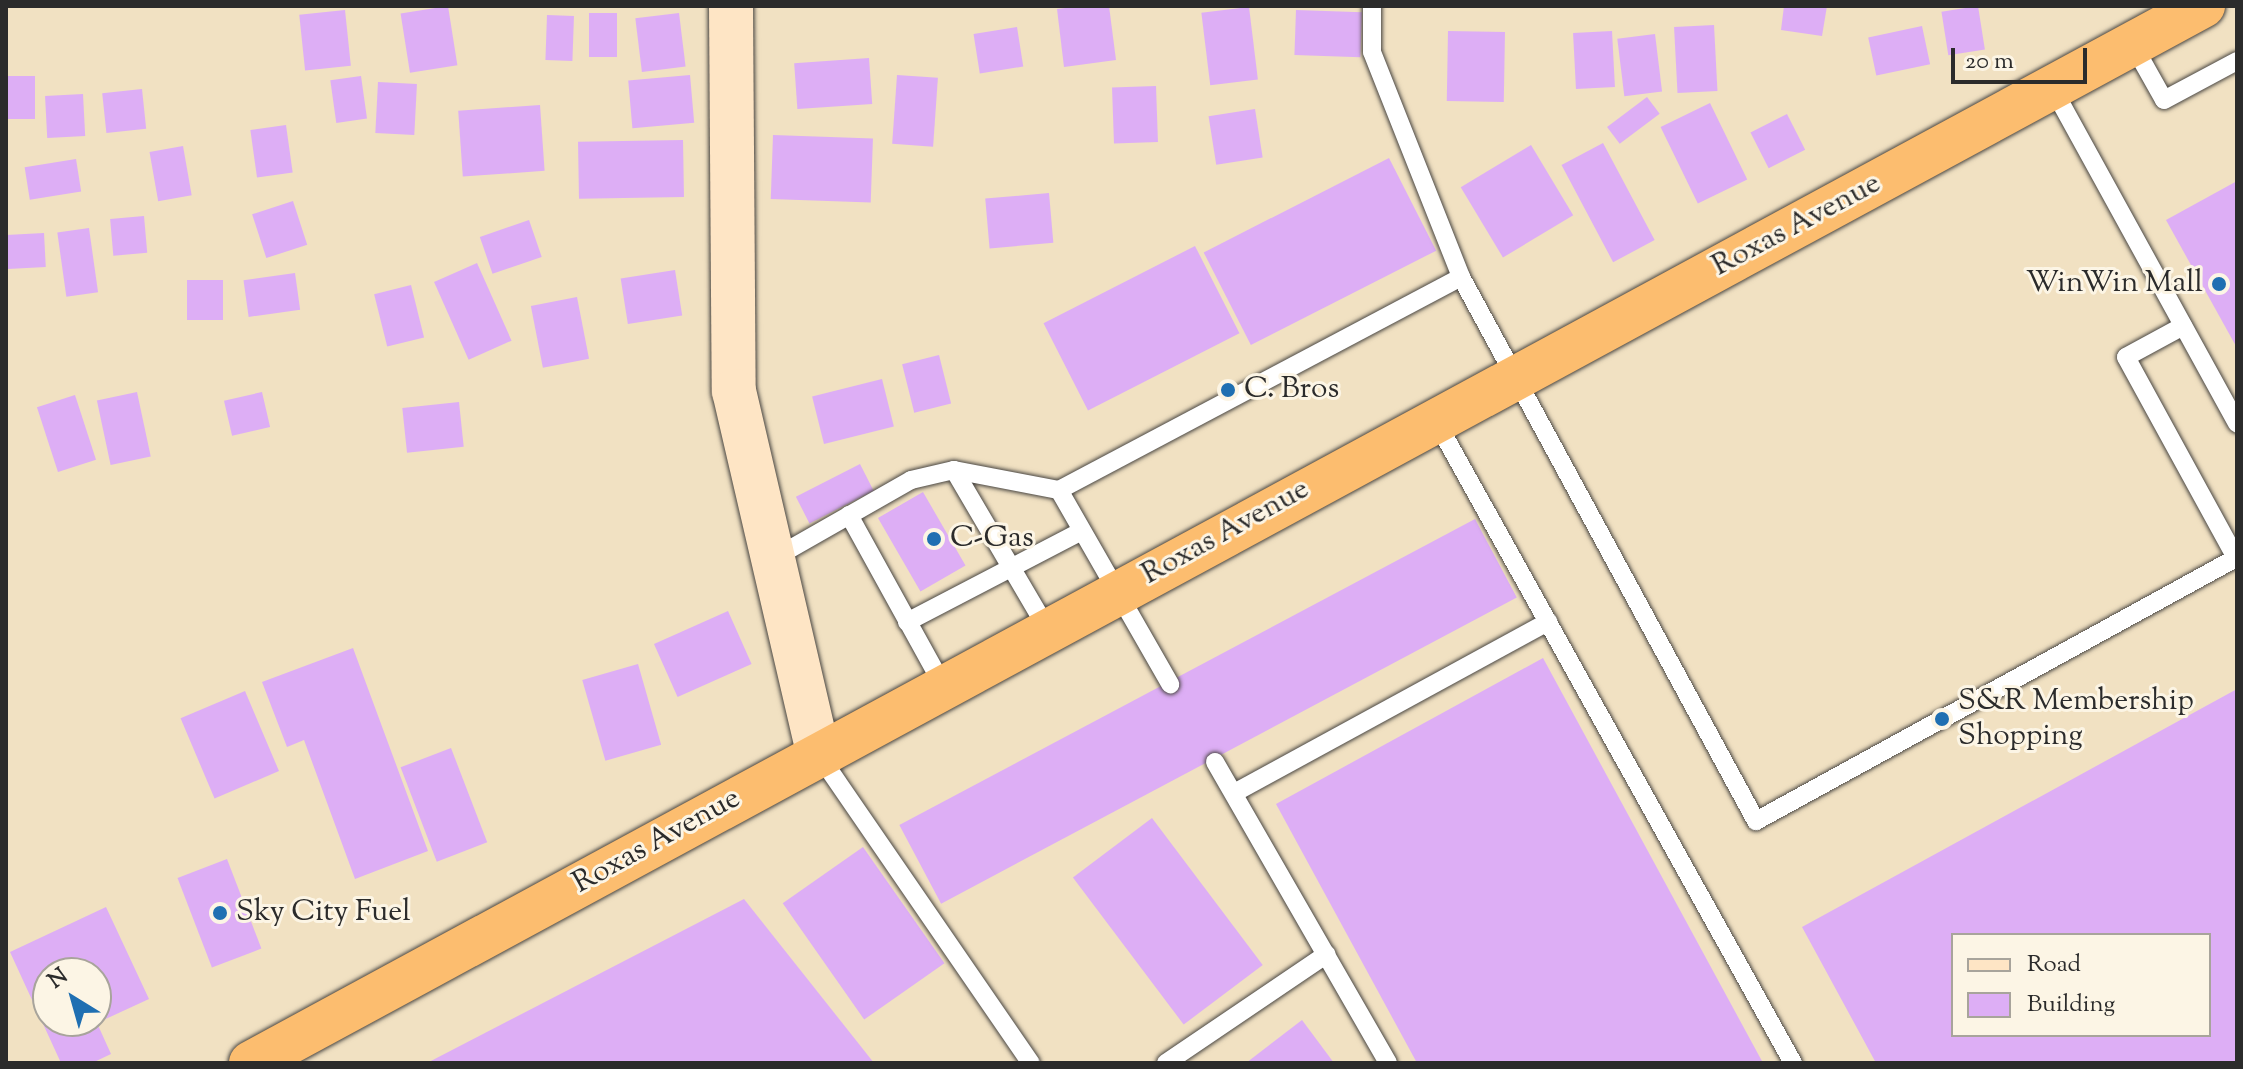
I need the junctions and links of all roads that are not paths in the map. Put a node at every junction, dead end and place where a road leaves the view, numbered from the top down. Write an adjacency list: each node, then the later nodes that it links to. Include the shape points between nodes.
1 (731, 6): 16 (main road, via 734,391)
2 (1372, 6): 7 (lane, via 1372,52)
3 (2203, 6): 4 (highway, Roxas Avenue)
4 (2132, 43): 5 (lane, via 2164,100); 6 (highway, Roxas Avenue)
5 (2237, 61)
6 (2052, 87): 8 (lane); 9 (highway, Roxas Avenue)
7 (1461, 277): 9 (lane); 13 (lane)
8 (2183, 326): 9 (lane, via 2126,357 2236,558 1756,821); 11 (lane)
9 (1513, 376): 10 (highway, Roxas Avenue)
10 (1435, 419): 18 (highway, Roxas Avenue); 20 (lane)
11 (2237, 424)
12 (954, 470): 13 (lane); 14 (lane, via 911,480); 17 (lane)
13 (1059, 490): 15 (lane)
14 (849, 515): 16 (lane); 19 (lane)
15 (1082, 531): 17 (lane); 18 (lane)
16 (776, 557): 24 (main road)
17 (1010, 568): 19 (lane); 21 (lane)
18 (1117, 592): 21 (highway, Roxas Avenue); 22 (lane)
19 (907, 622): 23 (lane)
20 (1548, 622): 26 (lane); 32 (lane)
21 (1048, 630): 23 (highway, Roxas Avenue)
22 (1170, 684)
23 (944, 687): 24 (highway, Roxas Avenue)
24 (819, 755): 28 (highway, Roxas Avenue); 29 (lane)
25 (1215, 762): 26 (lane)
26 (1234, 793): 27 (lane)
27 (1327, 954): 30 (lane); 31 (lane)
28 (251, 1063)
29 (1031, 1063)
30 (1166, 1063)
31 (1388, 1063)
32 (1793, 1063)

